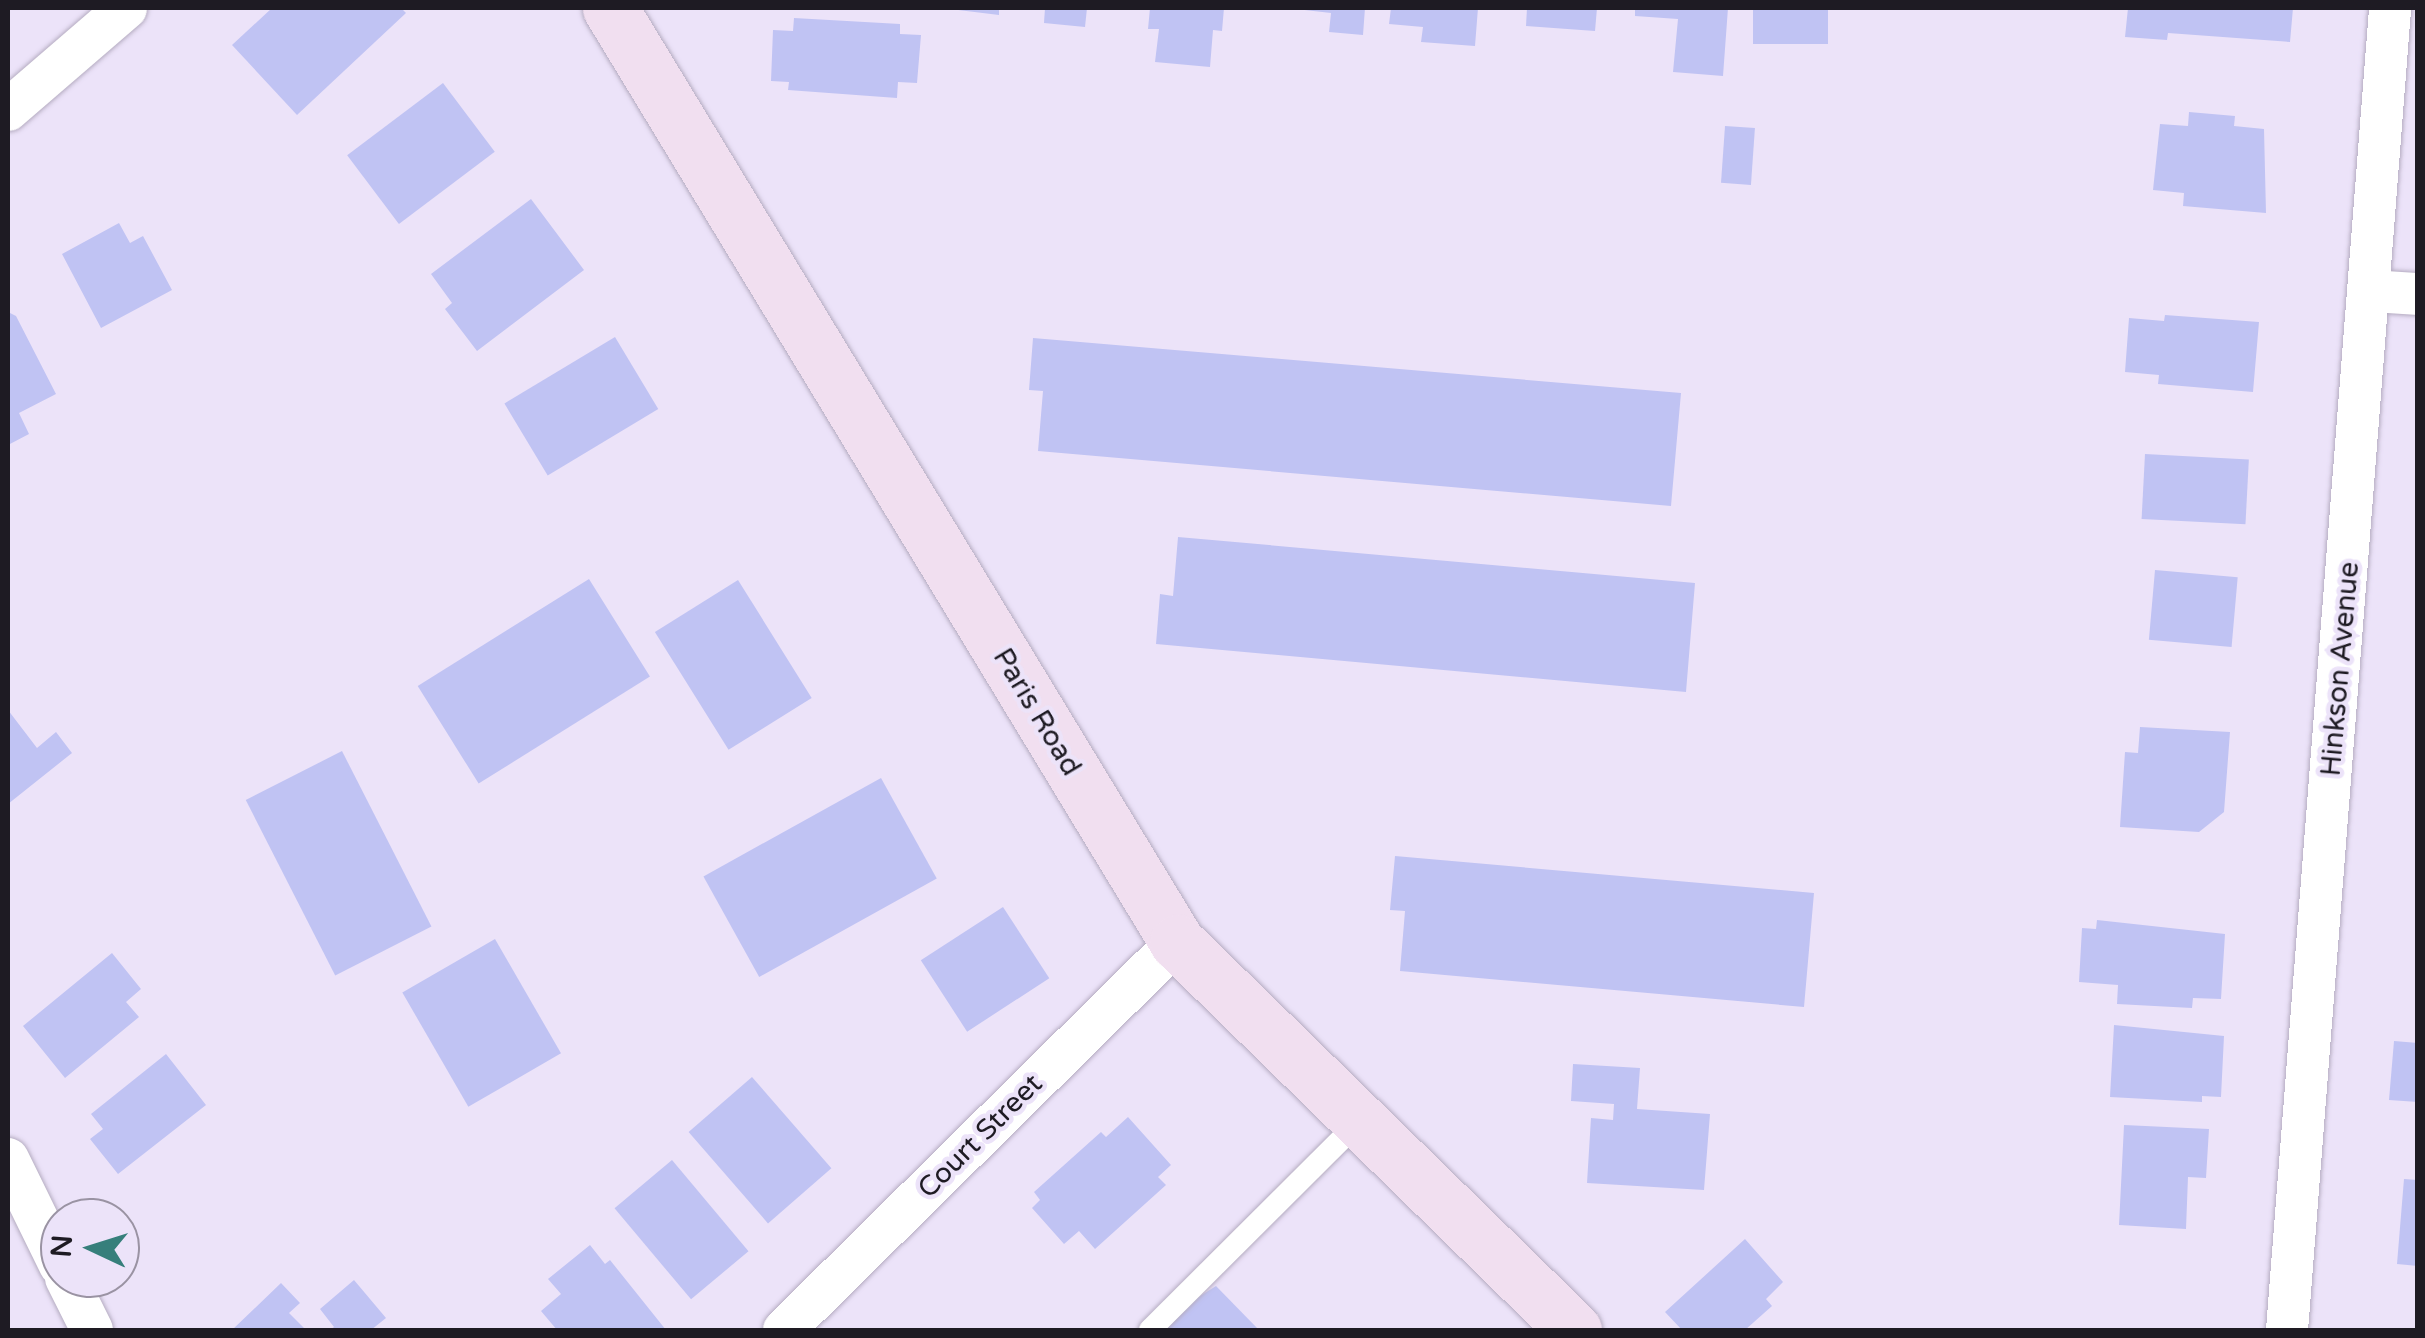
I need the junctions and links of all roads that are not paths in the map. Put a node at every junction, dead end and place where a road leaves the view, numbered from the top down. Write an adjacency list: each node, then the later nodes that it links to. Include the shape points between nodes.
1 (126, 8): 4 (street)
2 (610, 8): 7 (main road, Paris Road)
3 (2390, 8): 5 (street, Hinkson Avenue)
4 (8, 110)
5 (2370, 291): 6 (street); 16 (street, Hinkson Avenue)
6 (2418, 294)
7 (1177, 942): 8 (main road, Paris Road); 13 (street, Court Street)
8 (1360, 1121): 14 (lane); 15 (main road, Paris Road)
9 (8, 1158): 10 (street)
10 (40, 1224)
11 (76, 1298): 12 (street)
12 (92, 1330)
13 (784, 1330)
14 (1150, 1330)
15 (1571, 1330)
16 (2286, 1330)

